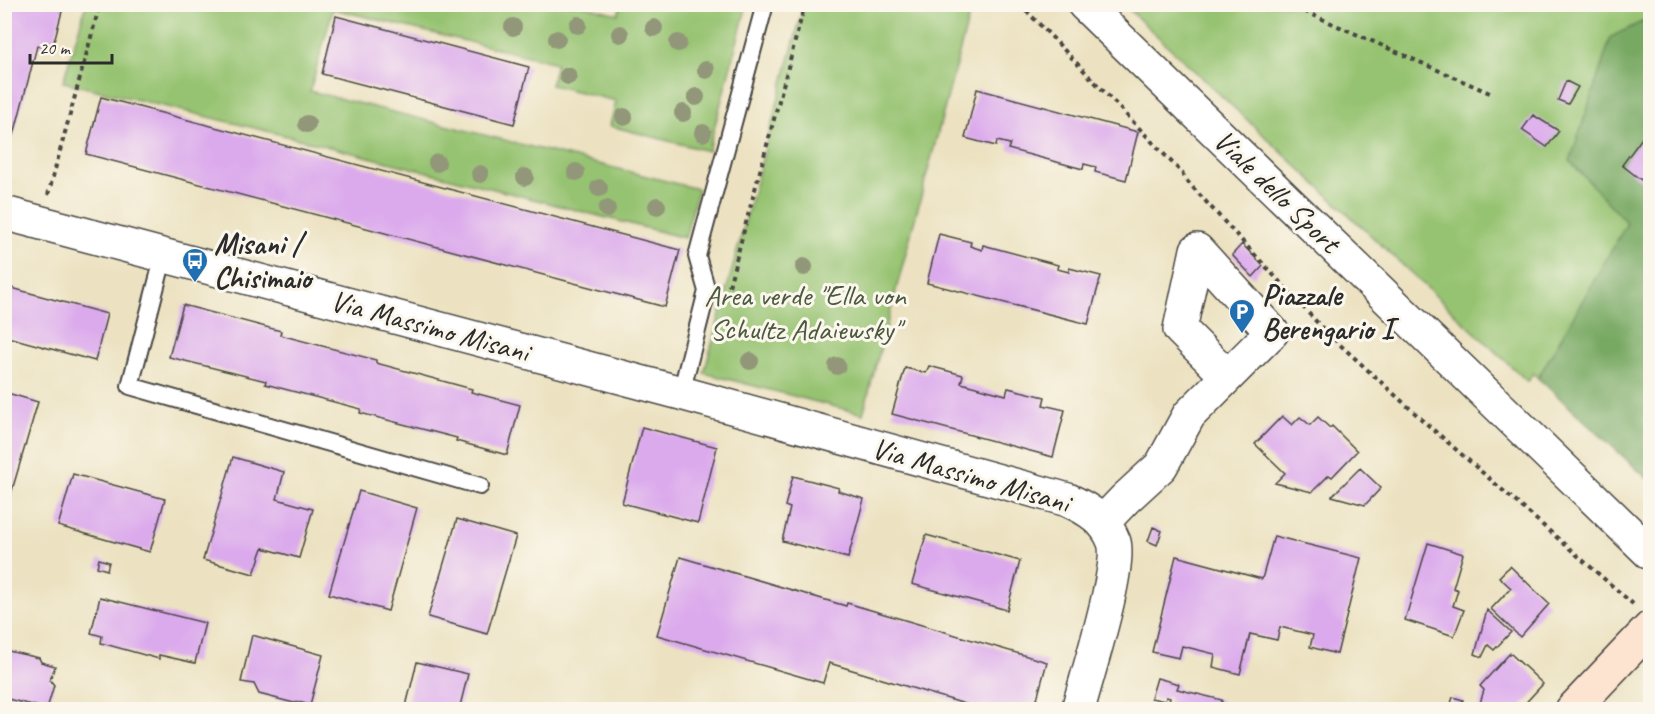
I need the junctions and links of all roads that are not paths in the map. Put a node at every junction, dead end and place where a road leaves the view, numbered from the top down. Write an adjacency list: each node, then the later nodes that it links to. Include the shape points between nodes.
1 (765, 4): 6 (lane, via 698,256 707,291)
2 (1084, 4): 9 (street, Viale dello Sport)
3 (4, 213): 4 (street, Via Massimo Misani)
4 (164, 255): 6 (street, Via Massimo Misani); 7 (lane, via 130,386)
5 (1227, 376): 8 (street, via 1189,415 1161,466)
6 (681, 393): 8 (street, Via Massimo Misani, via 1068,500)
7 (480, 486)
8 (1103, 522): 11 (street, Via Massimo Misani, via 1114,544 1116,561)
9 (1650, 553)
10 (1643, 623): 12 (main road)
11 (1078, 710)
12 (1572, 710)

